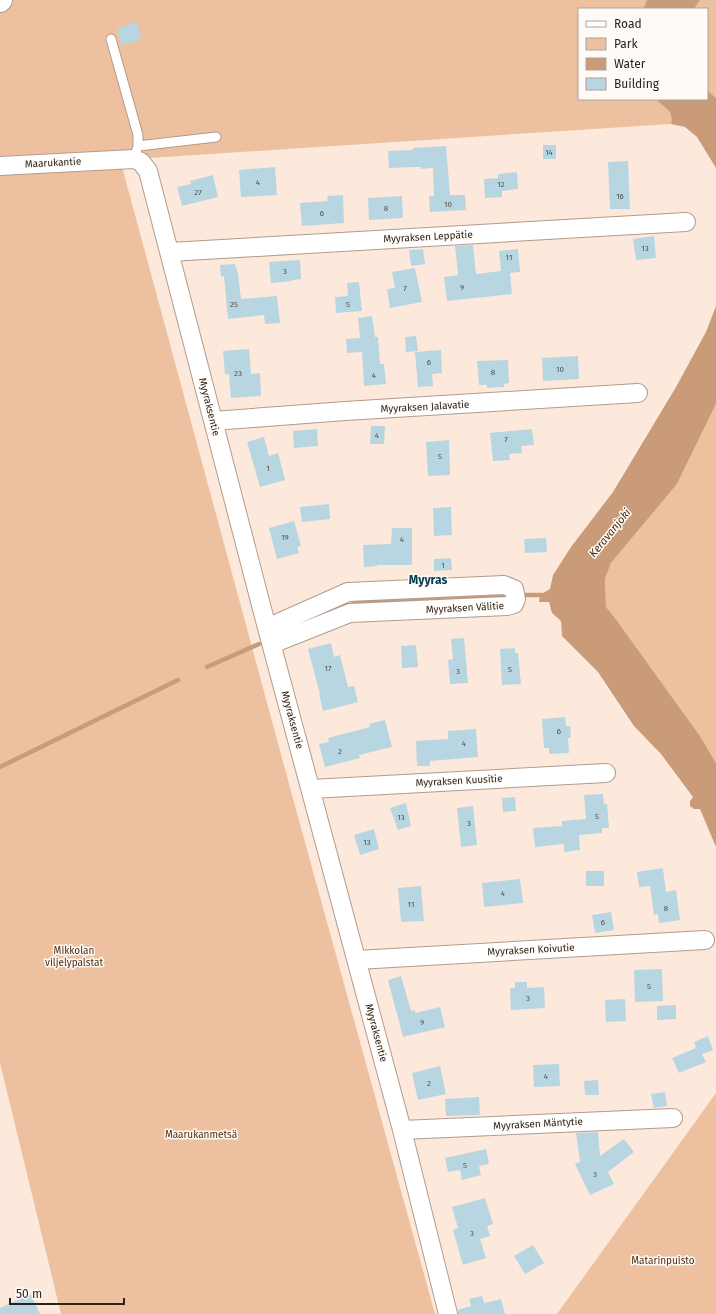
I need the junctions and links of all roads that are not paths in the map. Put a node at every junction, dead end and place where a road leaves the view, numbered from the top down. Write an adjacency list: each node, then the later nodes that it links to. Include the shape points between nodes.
1 (111, 39): 3 (lane, via 138,135)
2 (216, 137): 3 (lane)
3 (136, 152): 4 (street, Maarukantie, via 106,160); 6 (street, Myyraksentie, via 148,171)
4 (0, 166)
5 (686, 222): 6 (street, Myyraksen Leppätie)
6 (170, 252): 8 (street, Myyraksentie)
7 (638, 393): 8 (street, Myyraksen Jalavatie)
8 (213, 421): 9 (street, Myyraksentie)
9 (269, 636): 9 (street, Myyraksen Välitie, via 350,613 507,606 514,604 516,599 514,589 504,585 348,592); 11 (street, Myyraksentie)
10 (606, 773): 11 (street, Myyraksen Kuusitie)
11 (311, 789): 13 (street, Myyraksentie)
12 (706, 940): 13 (street, Myyraksen Koivutie)
13 (357, 960): 15 (street, Myyraksentie)
14 (673, 1118): 15 (street, Myyraksen Mäntytie)
15 (402, 1130): 16 (street, Myyraksentie)
16 (448, 1314)

